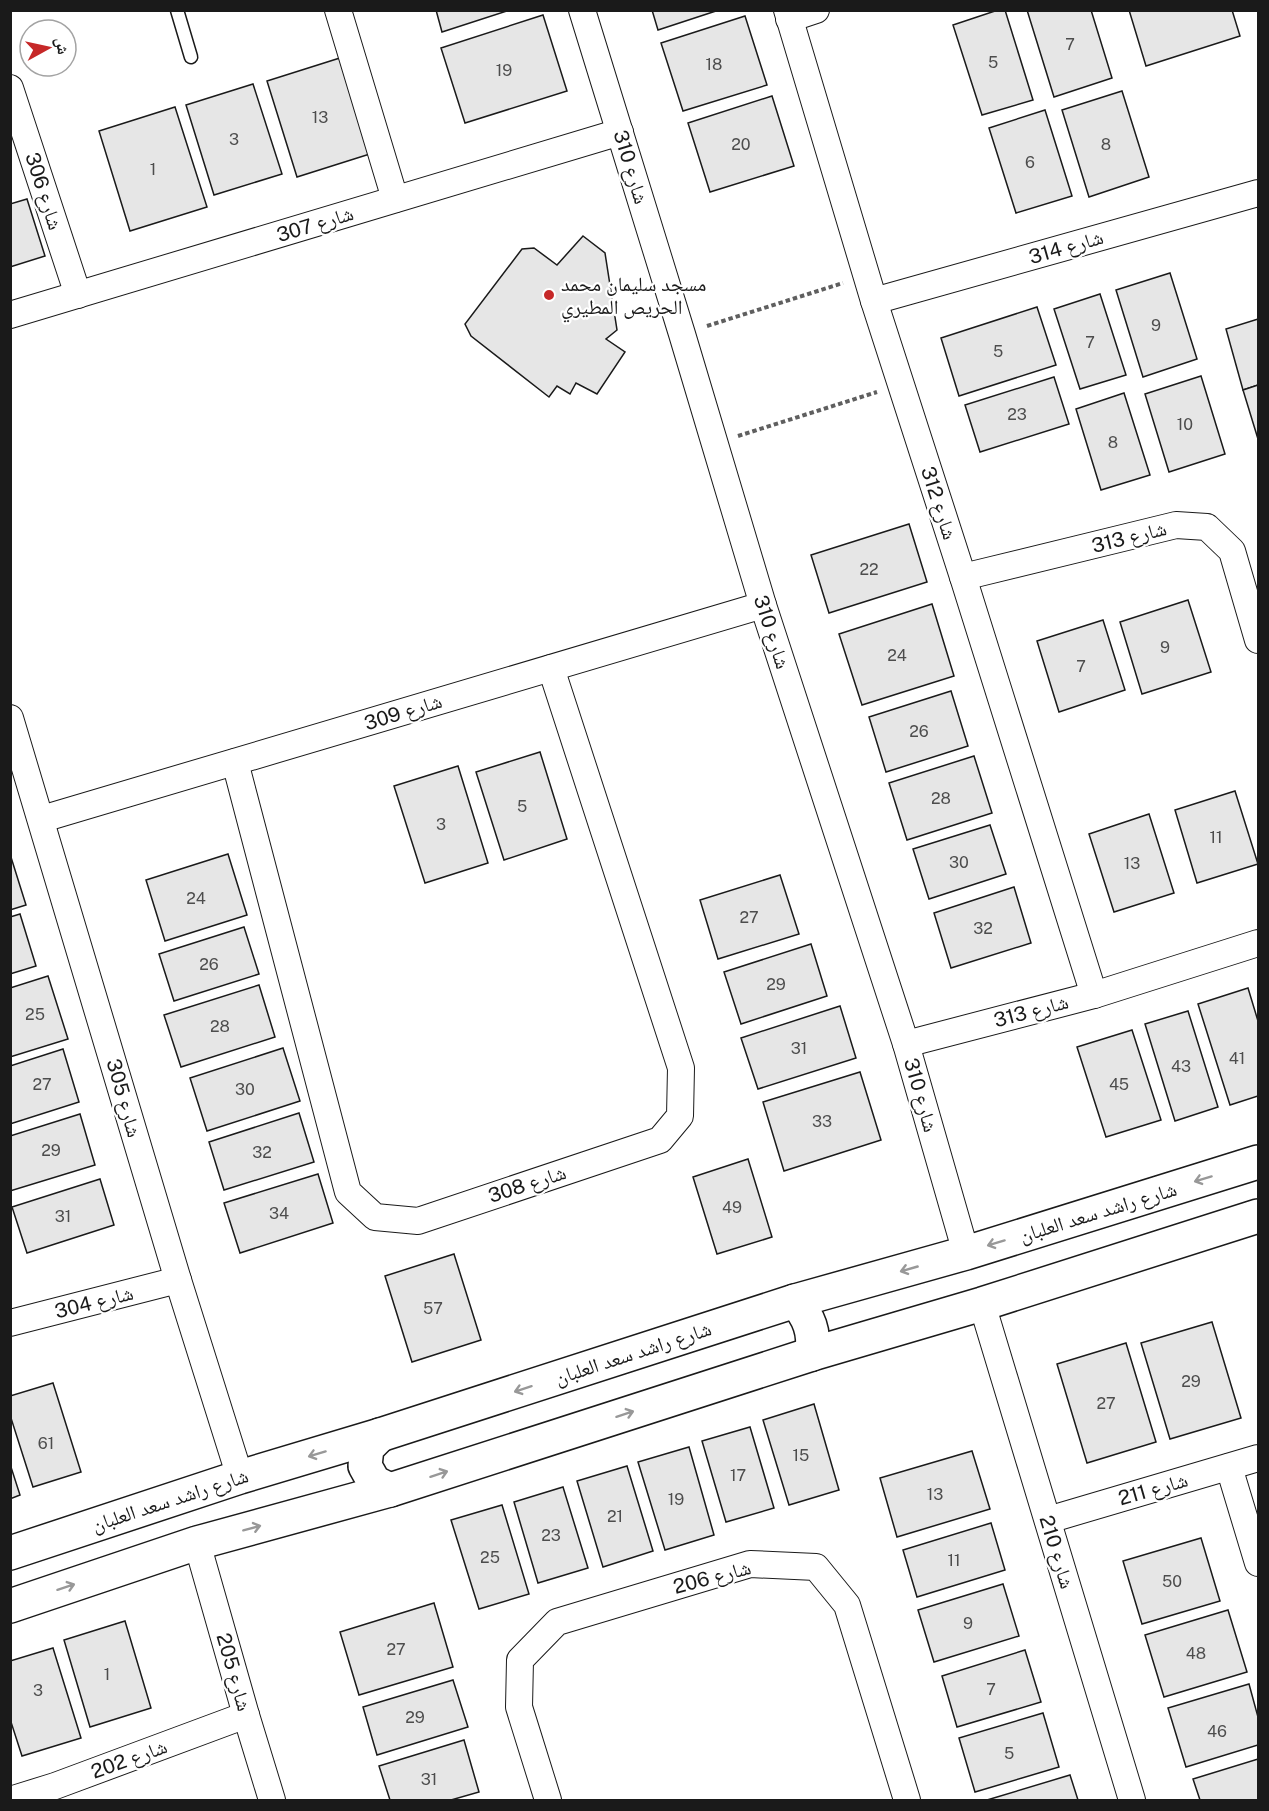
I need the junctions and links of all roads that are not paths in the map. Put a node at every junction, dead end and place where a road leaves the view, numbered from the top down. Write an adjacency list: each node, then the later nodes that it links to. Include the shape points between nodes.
1 (177, 10): 6 (lane)
2 (338, 10): 10 (street)
3 (582, 10): 8 (street, شارع 310)
4 (816, 10): 5 (street)
5 (788, 15): 12 (street, شارع 312)
6 (191, 57)
7 (10, 88): 11 (street, شارع 306)
8 (620, 132): 10 (street, شارع 307); 15 (street, شارع 310)
9 (1258, 193): 12 (street, شارع 314)
10 (395, 200): 11 (street, شارع 307)
11 (78, 295): 13 (street, شارع 307)
12 (874, 301): 14 (street, شارع 312)
13 (10, 315)
14 (963, 577): 16 (street, شارع 313, via 1176,525 1207,527 1232,551); 22 (street, شارع 312)
15 (764, 605): 17 (street, شارع 309); 23 (street, شارع 310)
16 (1258, 640)
17 (551, 668): 19 (street, شارع 309); 19 (street, شارع 308, via 681,1068 680,1116 660,1140 418,1221 375,1217 348,1192)
18 (10, 718): 20 (street, شارع 305)
19 (235, 762): 20 (street, شارع 309)
20 (42, 819): 27 (street, شارع 305)
21 (1258, 943): 22 (street, شارع 313)
22 (1094, 994): 23 (street, شارع 313)
23 (906, 1044): 26 (street, شارع 310)
24 (1258, 1162): 26 (main road, شارع راشد سعد العلبان, one-way to 26)
25 (1258, 1216): 29 (main road)
26 (966, 1253): 28 (main road, شارع راشد سعد العلبان, one-way to 28)
27 (178, 1280): 30 (street, شارع 304); 35 (street, شارع 305)
28 (795, 1301): 31 (main road, via 808,1319 814,1342); 32 (main road, شارع راشد سعد العلبان, one-way to 32)
29 (982, 1304): 31 (main road); 37 (street, شارع 210)
30 (10, 1323)
31 (812, 1354): 36 (main road, one-way to 31)
32 (380, 1435): 35 (main road, شارع راشد سعد العلبان, one-way to 35); 36 (main road, via 367,1448 365,1466 374,1482)
33 (1258, 1458): 34 (street, شارع 211)
34 (1229, 1467): 37 (street, شارع 211); 40 (street)
35 (240, 1477): 39 (main road, شارع راشد سعد العلبان)
36 (390, 1490): 38 (main road, one-way to 36)
37 (1048, 1520): 48 (street, شارع 210)
38 (197, 1543): 41 (main road, one-way to 38); 42 (street, شارع 205)
39 (10, 1553)
40 (1258, 1563)
41 (10, 1606)
42 (246, 1715): 43 (street, شارع 202); 45 (street, شارع 205)
43 (57, 1793): 44 (street, شارع 202)
44 (10, 1800)
45 (272, 1800)
46 (548, 1800): 47 (street, شارع 206, via 519,1707 520,1660 557,1622 750,1564 816,1567 847,1605)
47 (907, 1800)
48 (1132, 1800)

